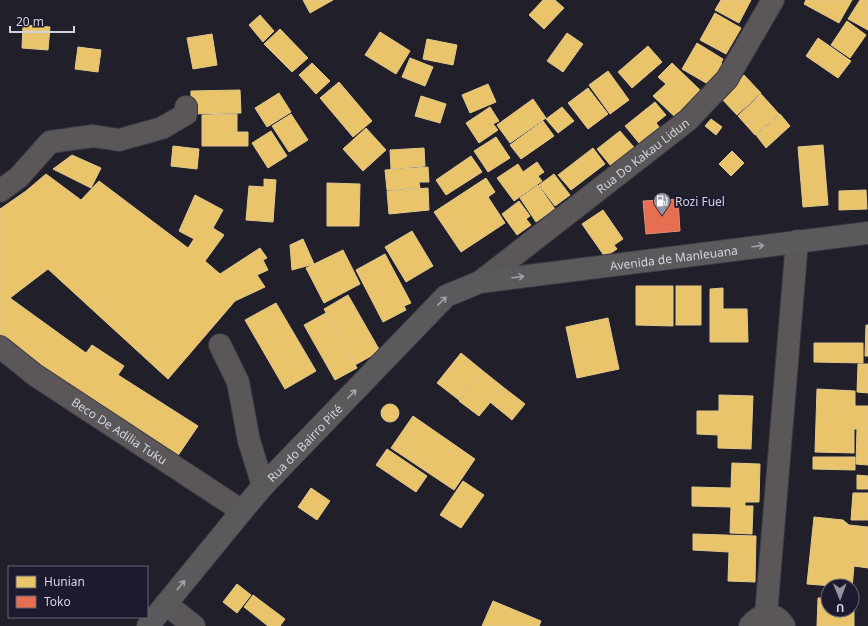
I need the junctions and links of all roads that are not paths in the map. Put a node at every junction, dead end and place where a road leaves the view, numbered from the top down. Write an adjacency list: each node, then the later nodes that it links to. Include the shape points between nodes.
1 (773, 0): 6 (street, Rua Do Kakau Lidun, via 727,79 688,120)
2 (186, 107): 3 (street, via 186,114 162,128 120,140 92,136 50,142 19,177)
3 (0, 190)
4 (868, 233): 5 (main road, Avenida de Manleuana)
5 (797, 241): 6 (main road, Avenida de Manleuana, one-way to 5); 12 (street)
6 (480, 282): 9 (main road, Rua do Bairro Pité, one-way to 6, via 446,296)
7 (220, 346): 9 (street, via 238,382 249,440)
8 (0, 347): 10 (street, Beco De Adilia Tuku, via 35,375)
9 (263, 486): 10 (main road, Rua do Bairro Pité)
10 (242, 511): 11 (main road, Rua do Bairro Pité, one-way to 10)
11 (166, 604): 13 (main road, Rua do Bairro Pité); 14 (street)
12 (767, 622)
13 (148, 626)
14 (194, 626)

